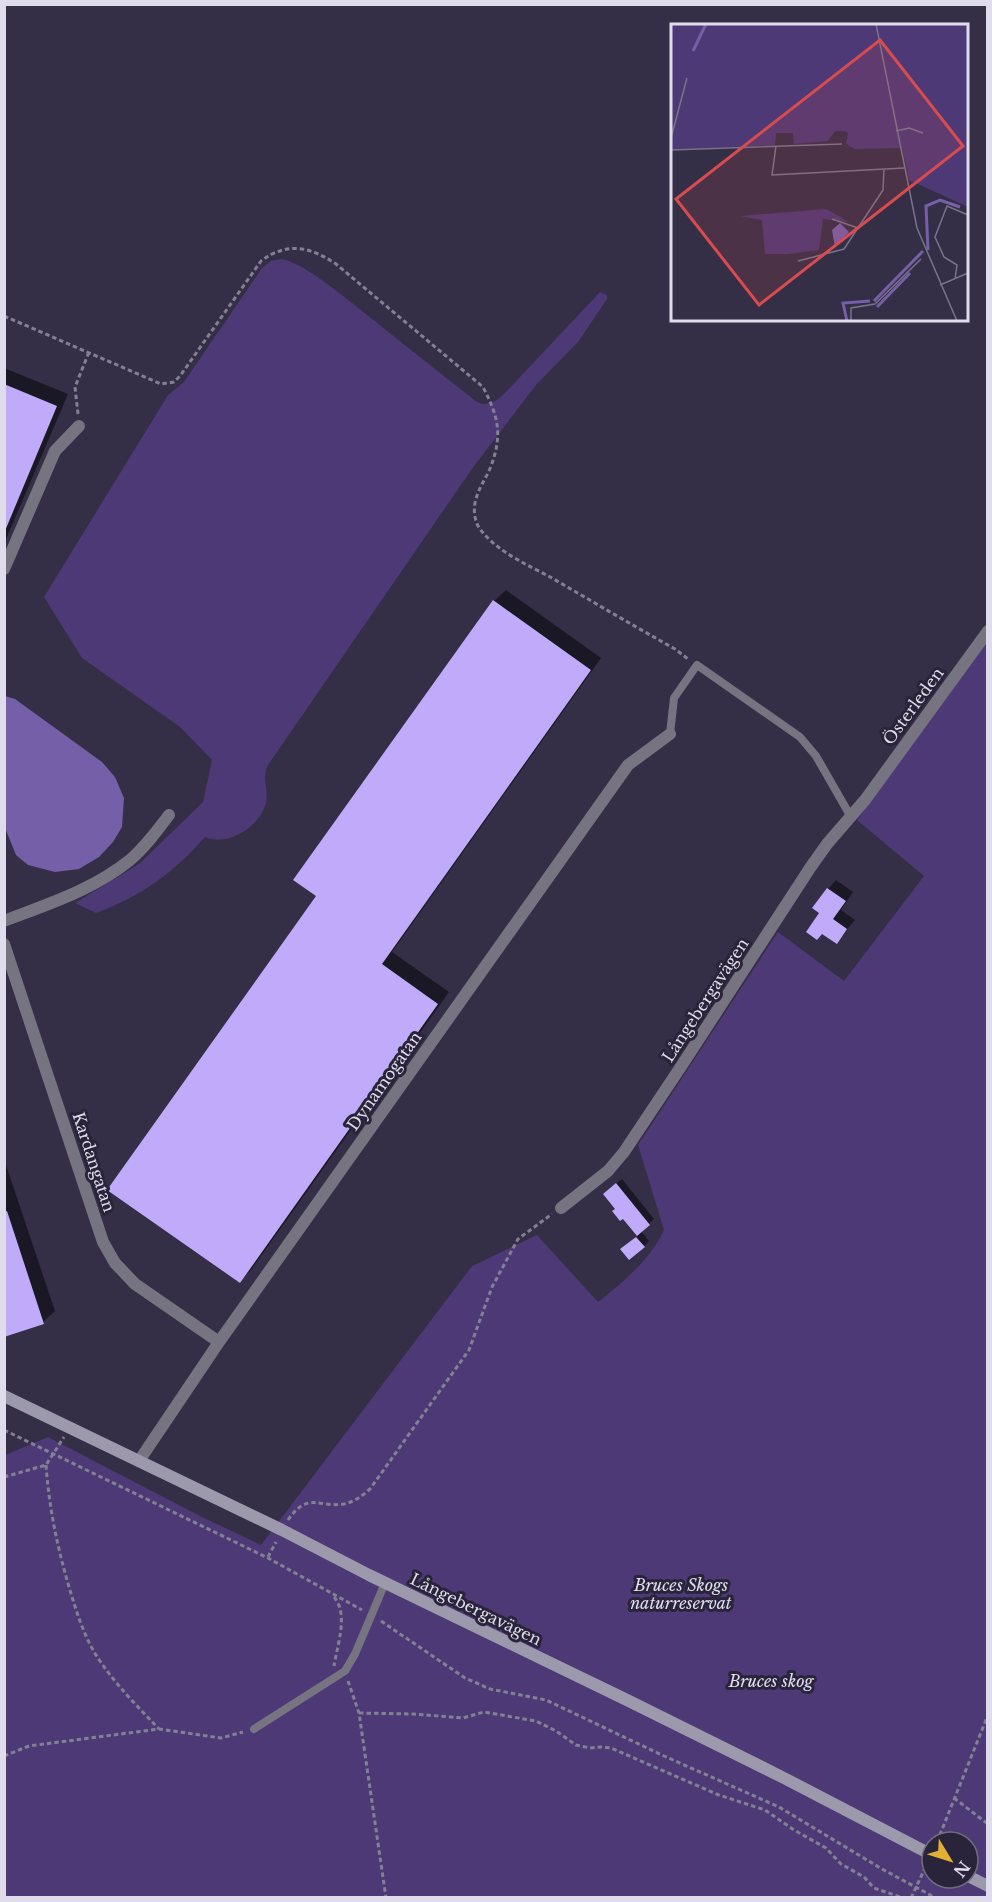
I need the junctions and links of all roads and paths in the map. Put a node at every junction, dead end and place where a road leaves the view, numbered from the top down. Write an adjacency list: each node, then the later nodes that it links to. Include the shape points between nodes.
1 (4, 316): 2 (path)
2 (89, 352): 3 (path, via 75,387); 6 (path, via 161,384 174,382 261,261 284,249 312,250 336,264 483,387 498,427 497,447 475,499 474,511 481,530 509,554)
3 (79, 426): 4 (street, via 55,451)
4 (4, 569)
5 (987, 631): 8 (street, Österleden)
6 (697, 665): 7 (lane, via 674,698); 10 (lane, via 800,737 816,756)
7 (670, 734): 14 (street, Dynamogatan, via 628,765)
8 (865, 800): 10 (street, Långebergavägen)
9 (169, 815): 11 (street, via 129,861 83,890)
10 (851, 817): 13 (street, Långebergavägen, via 799,884 624,1152 603,1175)
11 (4, 921)
12 (4, 944): 14 (street, Kardangatan, via 103,1242 115,1263 135,1284)
13 (561, 1208): 22 (path, via 518,1239 492,1287 469,1350 370,1489 342,1504 305,1504)
14 (219, 1342): 19 (street, Dynamogatan)
15 (4, 1396): 16 (street, Långebergavägen)
16 (69, 1428): 18 (path); 19 (street, Långebergavägen)
17 (4, 1430): 18 (path)
18 (53, 1454): 20 (path); 23 (path)
19 (139, 1461): 22 (street, Långebergavägen)
20 (46, 1465): 21 (path); 31 (path, via 57,1546 78,1617 96,1655)
21 (4, 1477)
22 (282, 1530): 23 (path); 24 (street, Långebergavägen)
23 (268, 1558): 25 (path)
24 (386, 1583): 26 (lane); 37 (street, Långebergavägen)
25 (331, 1593): 26 (path); 28 (path, via 341,1615)
26 (372, 1615): 27 (lane); 39 (path, via 465,1678 490,1689 546,1700 779,1807)
27 (345, 1671): 28 (lane); 29 (path)
28 (332, 1679): 32 (lane)
29 (359, 1713): 40 (path); 41 (path, via 463,1718 484,1712 536,1721 576,1745 611,1748 719,1795 765,1810 826,1848 874,1888)
30 (987, 1715): 34 (path)
31 (159, 1729): 32 (path, via 221,1738); 33 (path, via 29,1746)
32 (254, 1729)
33 (4, 1756)
34 (954, 1798): 35 (path); 36 (path)
35 (987, 1824)
36 (942, 1830)
37 (920, 1849)
38 (920, 1879): 39 (path)
39 (916, 1887): 42 (path); 43 (path)
40 (386, 1898)
41 (903, 1898)
42 (911, 1898)
43 (936, 1898)

